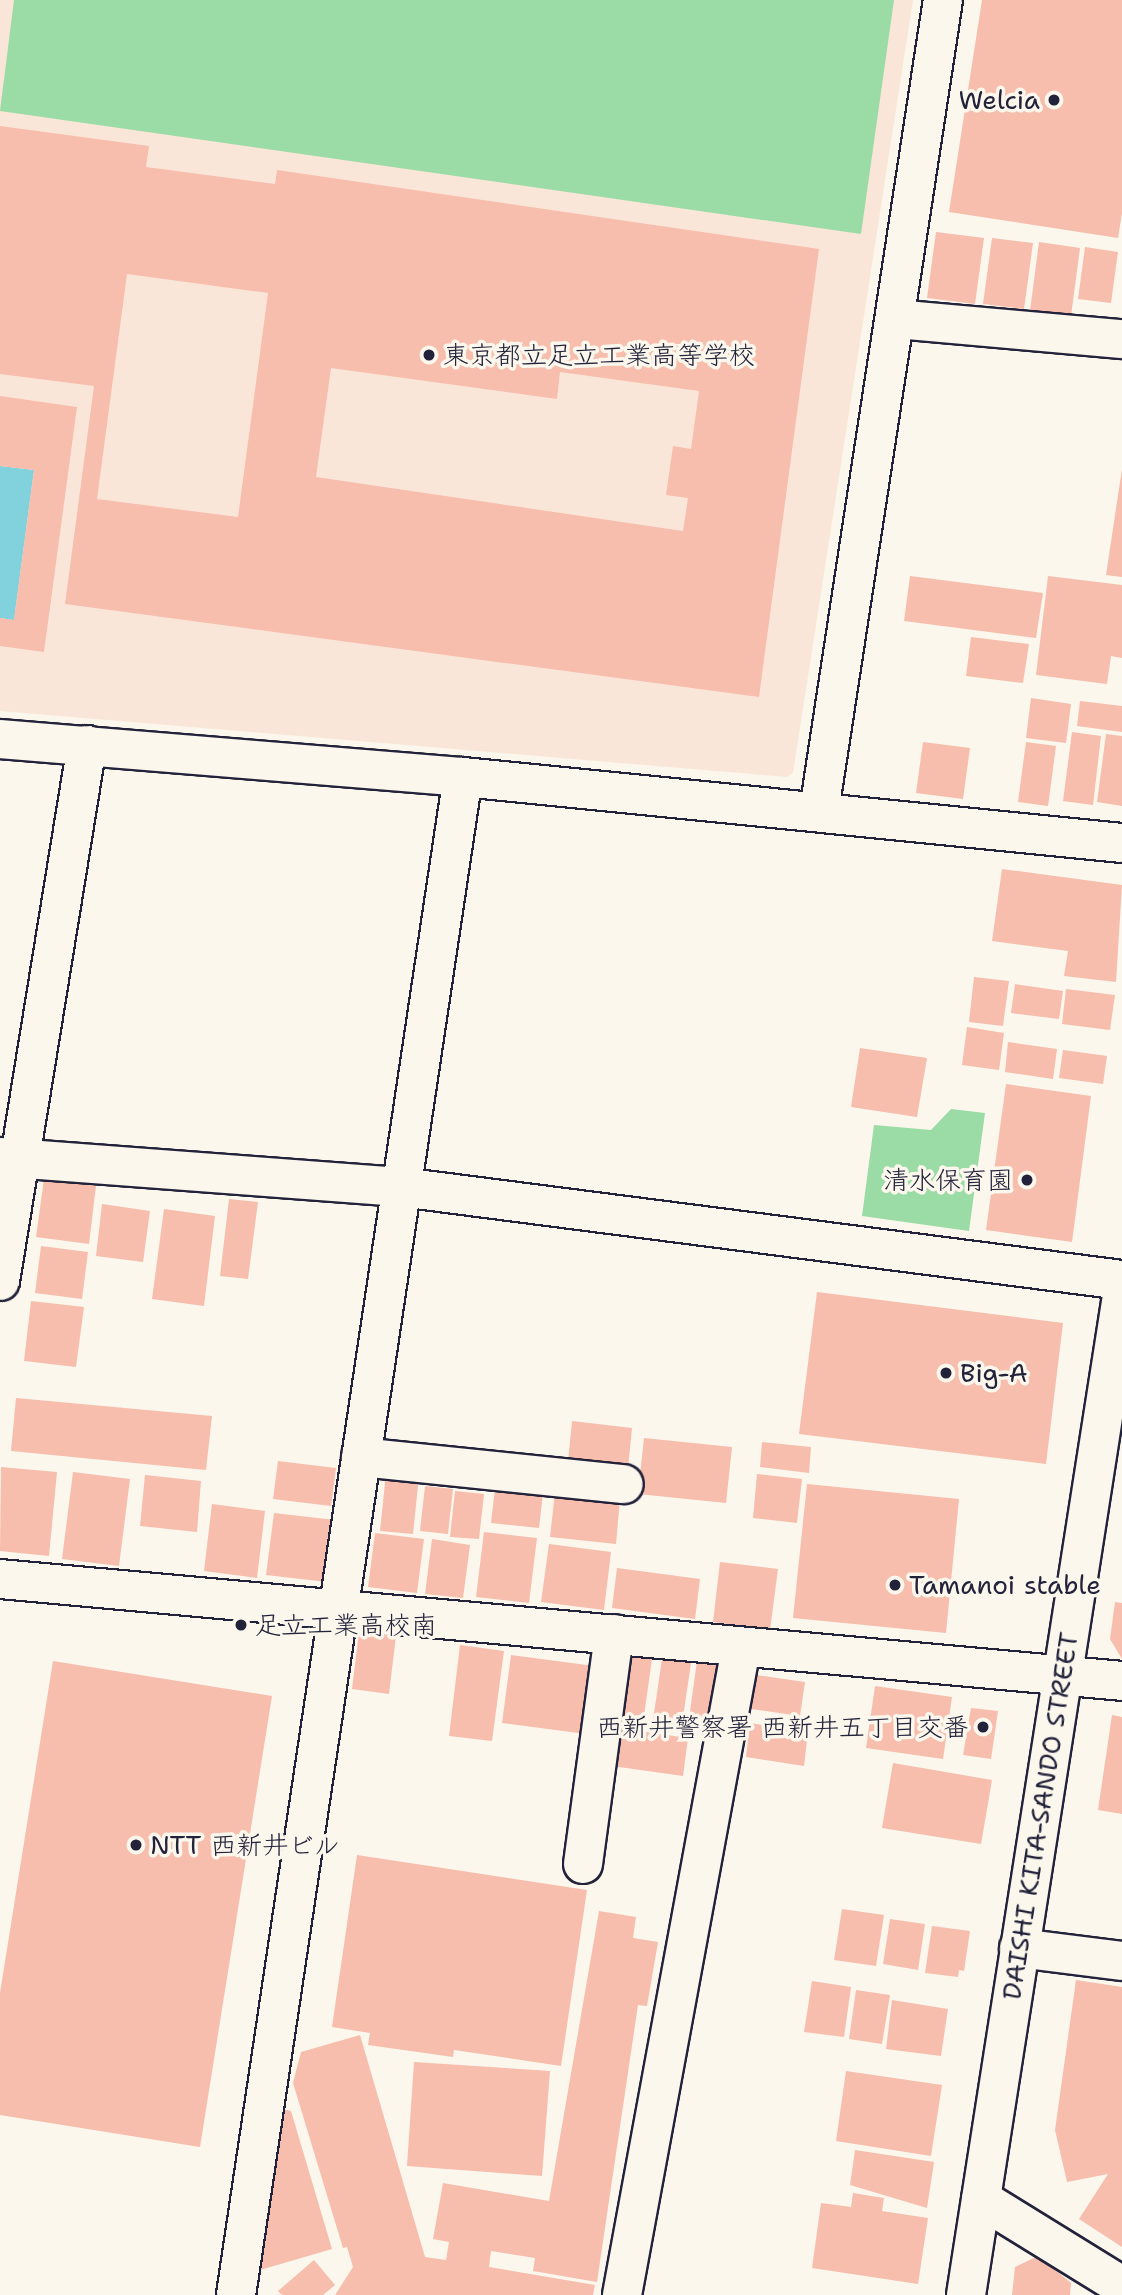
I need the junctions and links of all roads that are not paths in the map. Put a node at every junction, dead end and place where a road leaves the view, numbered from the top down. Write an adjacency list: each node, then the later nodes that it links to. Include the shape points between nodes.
1 (943, 0): 2 (street)
2 (896, 318): 3 (street); 7 (street)
3 (1122, 340)
4 (0, 739): 5 (street)
5 (87, 745): 6 (street); 9 (street)
6 (463, 776): 7 (street); 10 (street)
7 (820, 811): 8 (street)
8 (1122, 843)
9 (9, 1158): 10 (street); 12 (street)
10 (401, 1187): 11 (street); 14 (street)
11 (1122, 1280)
12 (0, 1281)
13 (1122, 1295): 20 (street, DAISHI KITA-SANDO STREET)
14 (361, 1457): 15 (street); 17 (street)
15 (624, 1484)
16 (0, 1579): 17 (street)
17 (338, 1608): 18 (street); 27 (street)
18 (614, 1634): 19 (street); 22 (street)
19 (741, 1648): 20 (street); 28 (street)
20 (1062, 1675): 21 (street); 23 (street, DAISHI KITA-SANDO STREET)
21 (1122, 1681)
22 (583, 1864)
23 (1019, 1948): 24 (street); 25 (street, DAISHI KITA-SANDO STREET)
24 (1122, 1961)
25 (981, 2199): 26 (street); 29 (street, DAISHI KITA-SANDO STREET)
26 (1122, 2286)
27 (236, 2295)
28 (622, 2295)
29 (966, 2295)

